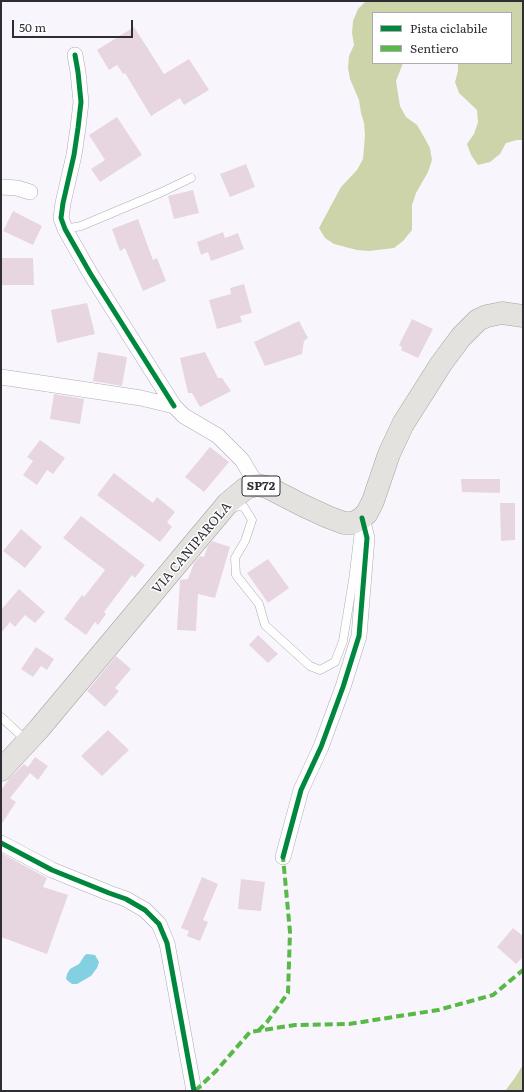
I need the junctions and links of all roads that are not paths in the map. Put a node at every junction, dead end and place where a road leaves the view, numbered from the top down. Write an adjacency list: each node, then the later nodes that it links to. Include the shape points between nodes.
1 (75, 55): 5 (street, via 80,102 74,156 61,218)
2 (191, 178): 5 (lane, via 81,226)
3 (1, 186): 4 (street)
4 (30, 192)
5 (65, 229): 8 (street)
6 (523, 316): 10 (main road, via 502,313 487,316 478,320 461,337 403,424 367,513)
7 (1, 377): 8 (street, via 141,398)
8 (174, 406): 9 (street, via 184,416 218,436 242,460)
9 (256, 485): 10 (main road, SP72, via 267,487 344,523); 11 (main road, VIA CANIPAROLA / SP72, via 246,488 228,503)
10 (358, 521): 11 (lane, via 353,580 343,641 335,662 320,670 310,666 265,625 259,604 236,575 235,558 245,542 252,520 244,507 238,506 230,510 210,534); 16 (street, via 367,538 360,636 321,747 302,790)
11 (201, 537): 13 (main road, VIA CANIPAROLA / SP72)
12 (1, 717): 13 (lane)
13 (27, 742): 14 (main road, VIA CANIPAROLA / SP72)
14 (1, 770)
15 (1, 843): 17 (street, via 52,870 126,899 145,910 159,924 167,944)
16 (283, 857)
17 (194, 1091)

